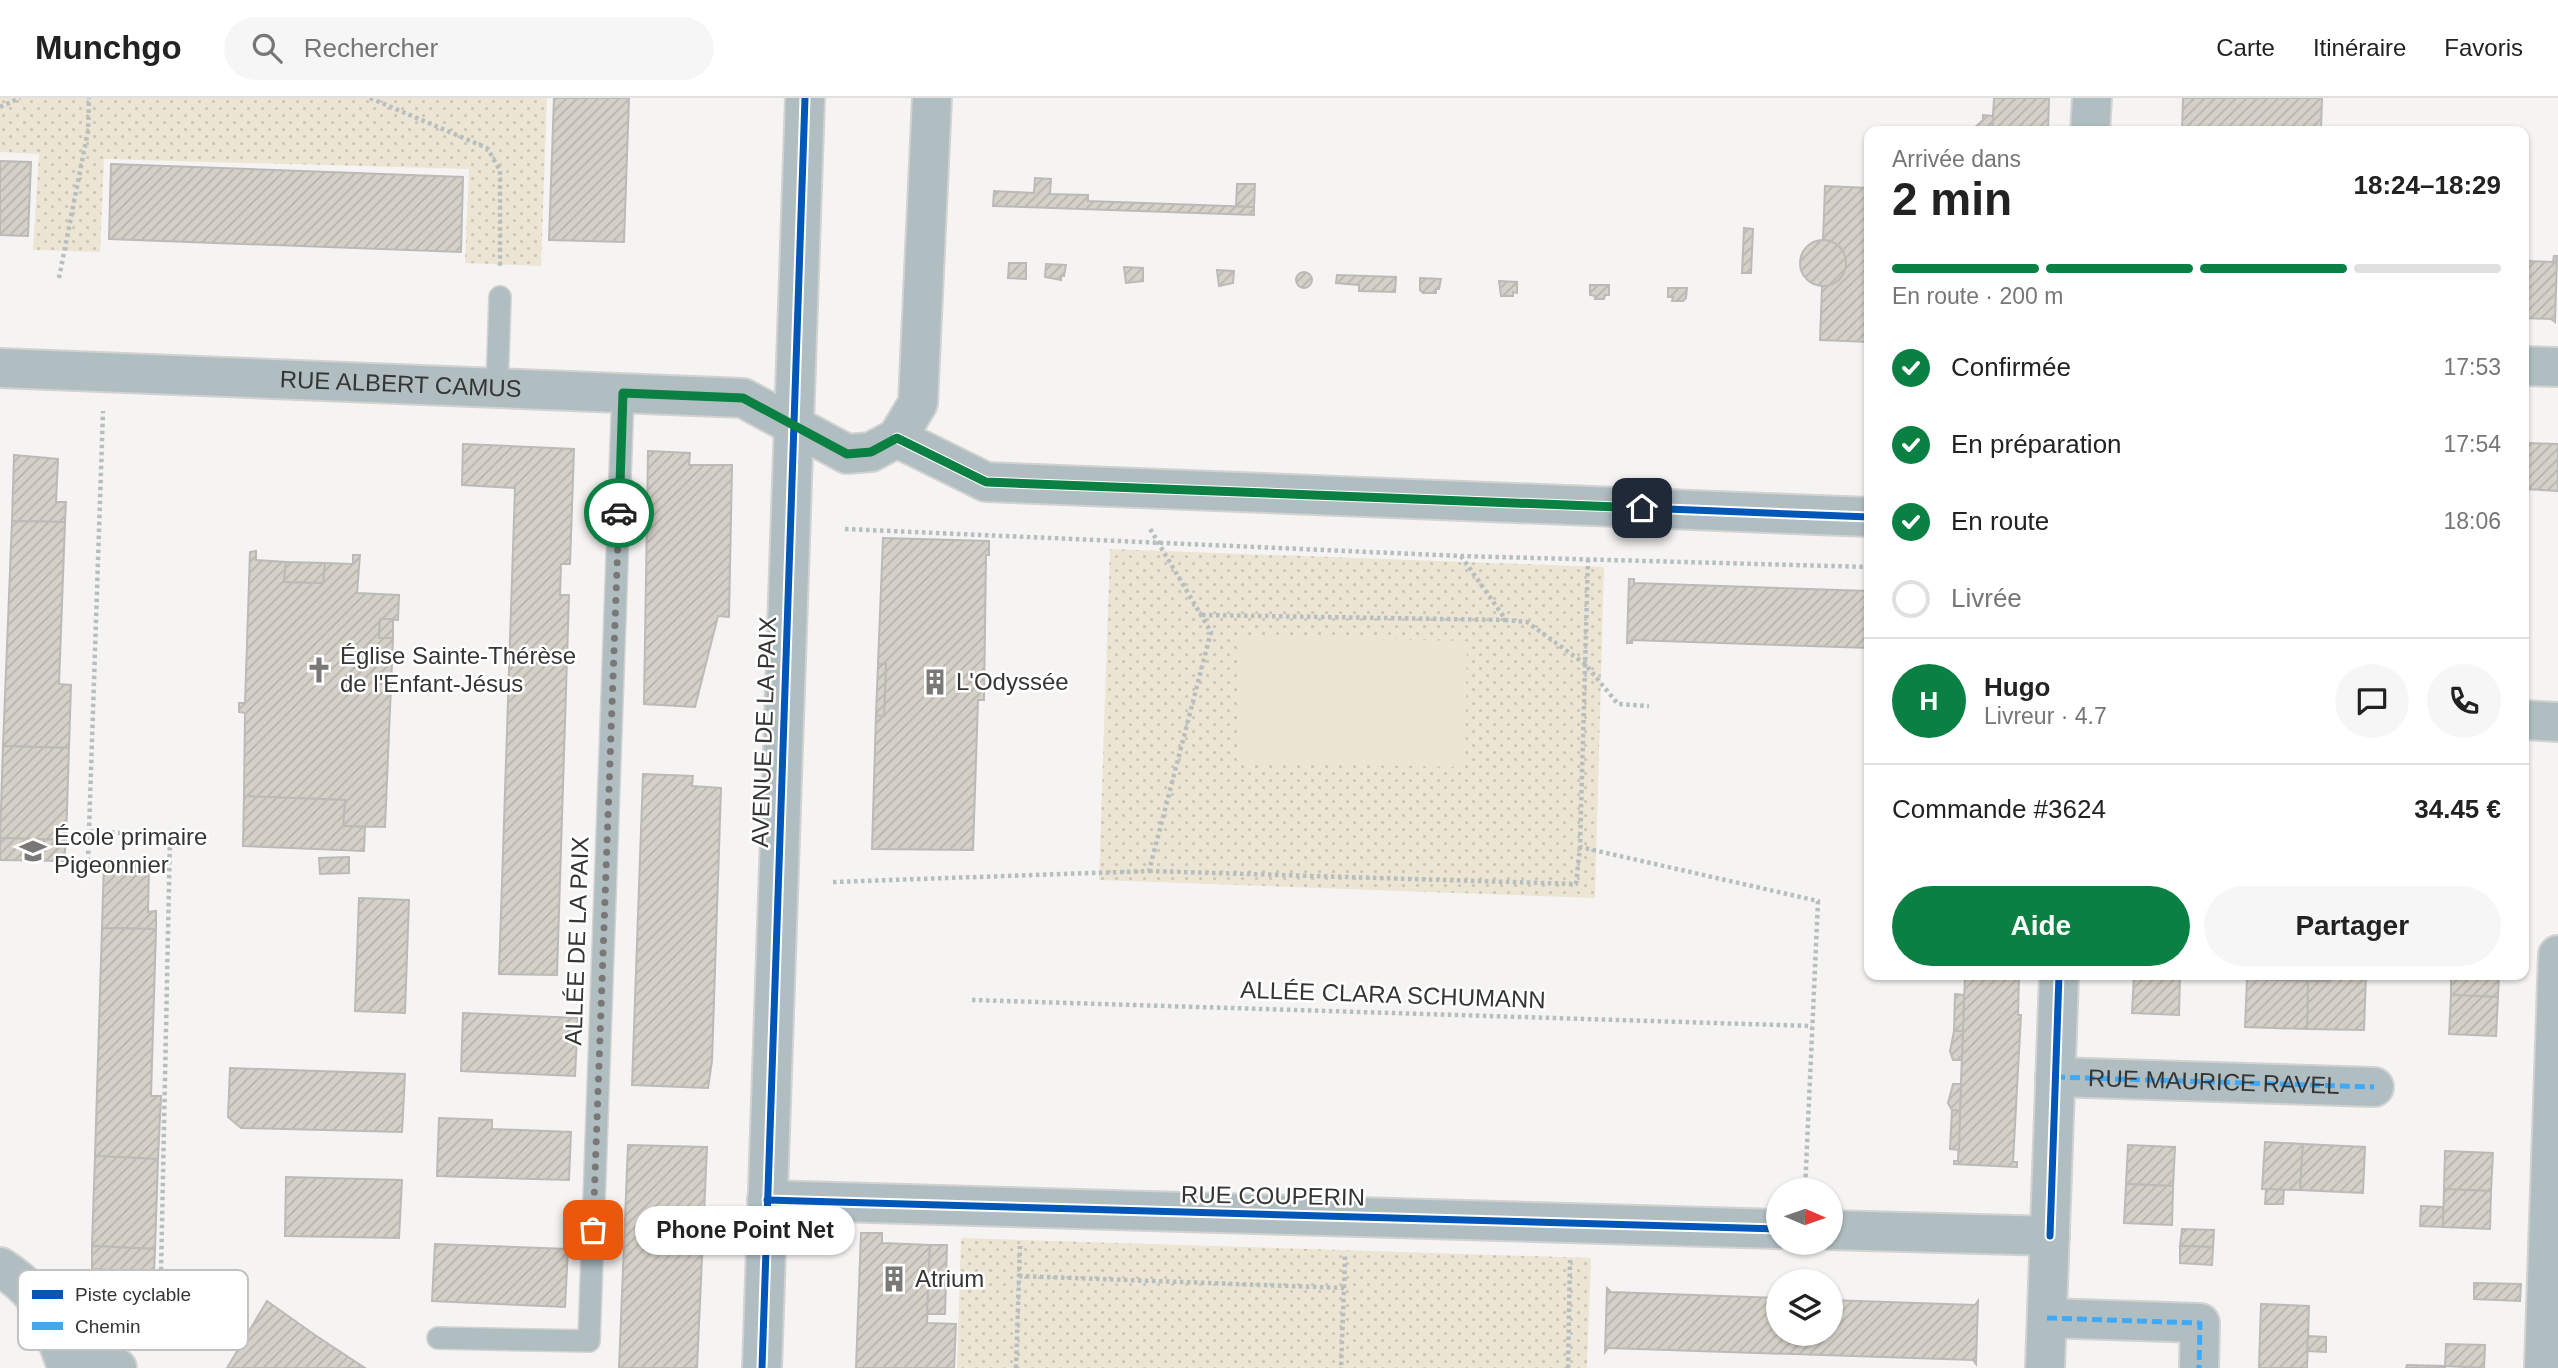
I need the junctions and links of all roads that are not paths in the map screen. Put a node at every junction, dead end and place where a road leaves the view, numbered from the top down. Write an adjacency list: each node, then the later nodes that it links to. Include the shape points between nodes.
1 (805, 98): 11 (street, AVENUE DE LA PAIX)
2 (932, 98): 12 (street, via 918,403)
3 (2092, 98): 4 (street)
4 (2091, 126)
5 (500, 297): 9 (lane)
6 (2529, 366): 7 (street)
7 (2558, 367)
8 (0, 369): 9 (street, RUE ALBERT CAMUS)
9 (497, 388): 10 (street, RUE ALBERT CAMUS)
10 (623, 393): 11 (street, RUE ALBERT CAMUS, via 743,398); 27 (lane, ALLÉE DE LA PAIX, via 589,1341)
11 (794, 423): 12 (street, RUE ALBERT CAMUS, via 847,454 871,452); 20 (street, AVENUE DE LA PAIX)
12 (897, 438): 13 (street, via 986,482)
13 (1864, 517)
14 (2529, 720): 15 (street)
15 (2558, 722)
16 (2558, 955): 33 (street)
17 (2059, 980): 18 (street, RUE MAURICE RAVEL)
18 (2055, 1077): 19 (street, RUE MAURICE RAVEL); 23 (street, RUE MAURICE RAVEL)
19 (2374, 1087)
20 (767, 1200): 21 (street, RUE COUPERIN); 30 (street, AVENUE DE LA PAIX)
21 (1766, 1229)
22 (1843, 1230): 23 (street)
23 (2050, 1236): 26 (street, RUE MAURICE RAVEL)
24 (0, 1266): 25 (street)
25 (18, 1278)
26 (2047, 1318): 31 (street, RUE MAURICE RAVEL); 32 (street, via 2200,1323)
27 (438, 1338)
28 (126, 1356): 29 (street)
29 (66, 1366)
30 (762, 1368)
31 (2045, 1368)
32 (2199, 1368)
33 (2544, 1368)

